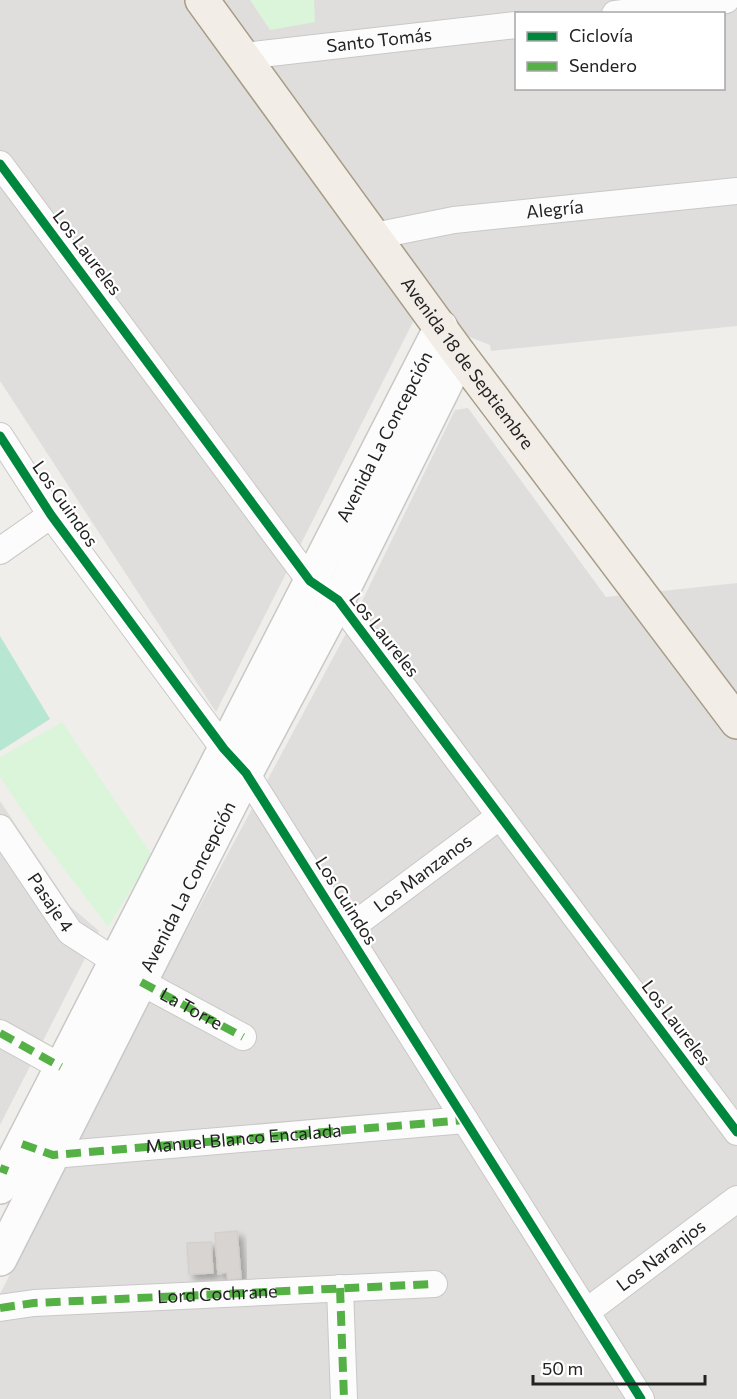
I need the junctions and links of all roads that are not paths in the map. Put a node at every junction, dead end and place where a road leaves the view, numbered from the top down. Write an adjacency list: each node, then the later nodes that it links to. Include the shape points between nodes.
1 (202, 0): 5 (main road, Avenida 18 de Septiembre)
2 (726, 0): 3 (street)
3 (631, 12)
4 (515, 25): 5 (street, Santo Tomás)
5 (244, 56): 8 (main road, Avenida 18 de Septiembre)
6 (0, 164): 14 (street, Los Laureles)
7 (737, 191): 8 (street, Alegría, via 454,220)
8 (374, 236): 9 (main road, Avenida 18 de Septiembre)
9 (441, 327): 10 (main road, Avenida 18 de Septiembre); 14 (street, Avenida La Concepción)
10 (460, 354): 15 (street, Avenida La Concepción); 16 (main road, Avenida 18 de Septiembre)
11 (0, 436): 12 (street, Los Guindos)
12 (51, 515): 13 (street); 17 (street, Los Guindos)
13 (0, 551)
14 (310, 581): 15 (street, Los Laureles); 17 (street, Avenida La Concepción)
15 (338, 600): 18 (street, Avenida La Concepción); 19 (street, Los Laureles)
16 (737, 722)
17 (224, 748): 18 (street, Los Guindos); 22 (street, Avenida La Concepción)
18 (246, 773): 21 (street, Los Guindos); 23 (street, Avenida La Concepción)
19 (500, 816): 21 (street, Los Manzanos); 28 (street, Los Laureles)
20 (0, 828): 22 (street, Pasaje 4, via 70,932)
21 (346, 931): 27 (street, Los Guindos)
22 (116, 961): 26 (street, Avenida La Concepción)
23 (141, 982): 25 (street, La Torre); 29 (street, Avenida La Concepción)
24 (0, 1033): 26 (street)
25 (243, 1037)
26 (61, 1067): 30 (street, Avenida La Concepción)
27 (465, 1120): 29 (street, Manuel Blanco Encalada); 36 (street, Los Guindos)
28 (737, 1132)
29 (53, 1155): 30 (street, Manuel Blanco Encalada); 32 (street, Avenida La Concepción)
30 (7, 1168)
31 (737, 1199): 36 (street, Los Naranjos)
32 (0, 1259)
33 (434, 1284): 34 (street, Lord Cochrane)
34 (340, 1288): 35 (street, Lord Cochrane); 37 (street)
35 (0, 1308)
36 (586, 1312): 38 (street, Los Guindos)
37 (344, 1399)
38 (641, 1399)

